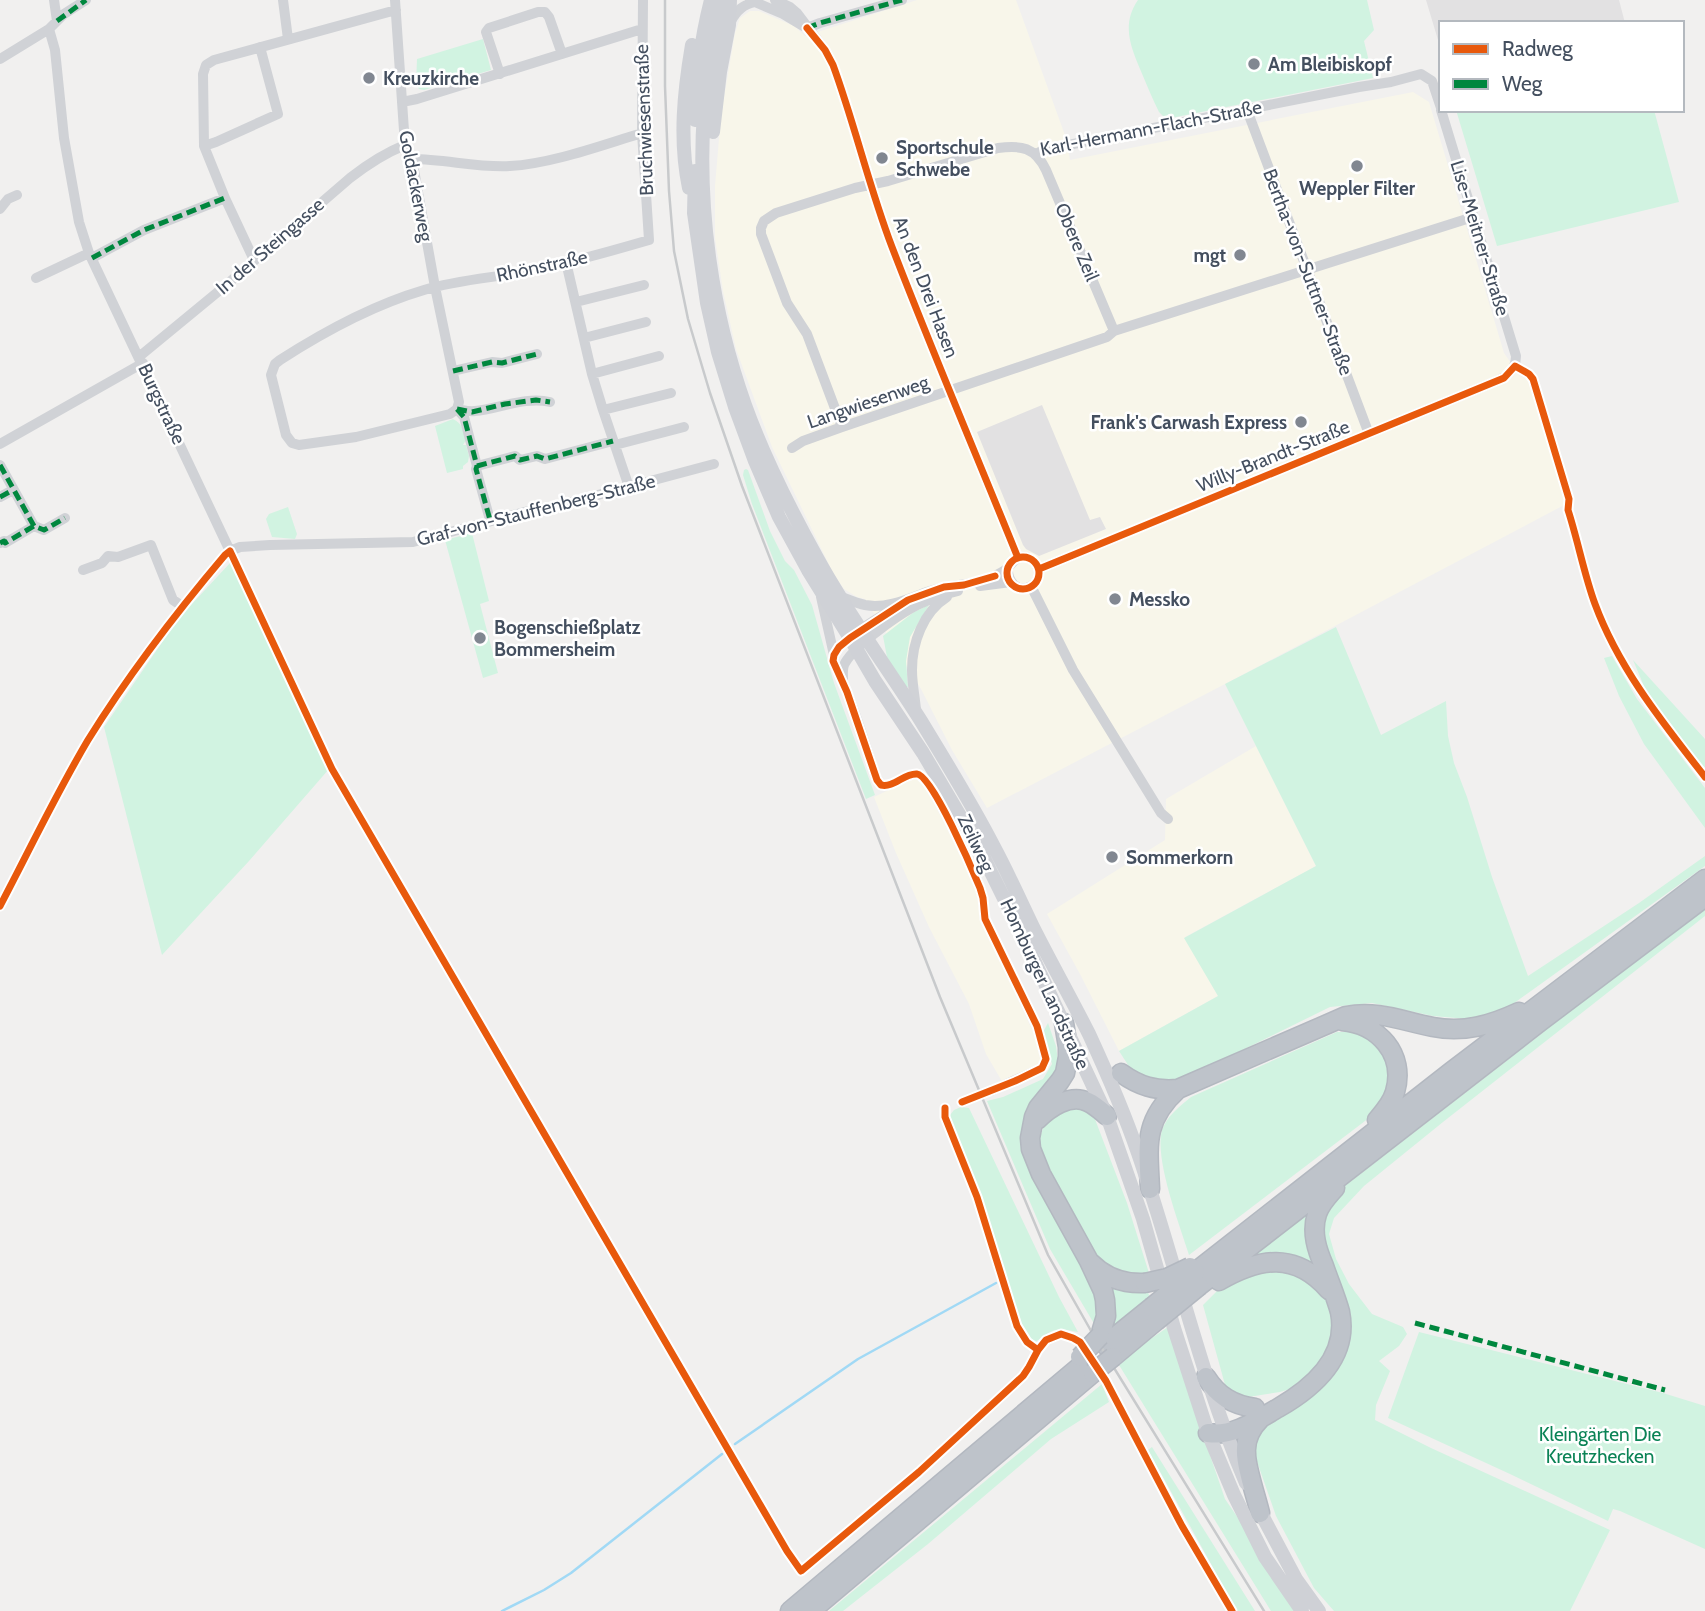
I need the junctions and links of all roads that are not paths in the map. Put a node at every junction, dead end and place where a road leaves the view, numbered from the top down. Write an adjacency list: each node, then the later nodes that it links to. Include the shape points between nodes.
1 (54, 0): 12 (street)
2 (86, 0): 12 (street)
3 (283, 0): 16 (street)
4 (642, 0): 15 (street, Bruchwiesenstraße)
5 (723, 0): 11 (main road)
6 (730, 0): 11 (main road)
7 (775, 0): 13 (street, An den Drei Hasen, via 793,10)
8 (902, 0): 13 (street)
9 (752, 1): 11 (street, An den Drei Hasen, via 737,12); 13 (street, An den Drei Hasen)
10 (395, 5): 16 (street); 22 (street, Goldackerweg)
11 (714, 11): 35 (main road, via 714,113); 35 (main road, Homburger Landstraße, via 701,48 696,92)
12 (57, 21): 14 (street)
13 (807, 28): 31 (street, An den Drei Hasen, via 833,65)
14 (49, 29): 19 (street); 38 (street, Burgstraße, via 79,222)
15 (642, 29): 18 (street); 26 (street, Bruchwiesenstraße)
16 (288, 39): 17 (street)
17 (260, 47): 28 (street, via 206,65); 28 (street, via 278,114)
18 (562, 54): 20 (street); 20 (street, via 550,17 538,12 486,32)
19 (0, 59)
20 (500, 74): 22 (street)
21 (1432, 81): 23 (street, Lise-Meitner-Straße); 24 (street, Karl-Hermann-Flach-Straße, via 1421,74)
22 (402, 102): 27 (street, Goldackerweg)
23 (1439, 103)
24 (1247, 110): 29 (street, Karl-Hermann-Flach-Straße); 41 (street, Bertha-von-Suttner-Straße)
25 (1442, 112): 36 (street, Lise-Meitner-Straße)
26 (642, 133): 30 (street, via 520,165); 37 (street, Bruchwiesenstraße)
27 (405, 145): 30 (street, Goldackerweg); 39 (street, In der Steingasse, via 350,178)
28 (204, 146): 33 (street)
29 (1036, 154): 31 (street, Karl-Hermann-Flach-Straße, via 1024,148 998,148); 47 (street, Obere Zeil)
30 (412, 159): 44 (street, Goldackerweg)
31 (870, 185): 55 (street, An den Drei Hasen); 61 (street, Karl-Hermann-Flach-Straße, via 776,213 761,228 787,303 807,334)
32 (17, 195): 34 (street)
33 (225, 198): 38 (street); 39 (street)
34 (0, 209)
35 (700, 214): 83 (main road, Homburger Landstraße, via 707,303 735,407 779,517); 85 (main road, Homburger Landstraße, via 728,348 745,403 764,453)
36 (1473, 217): 41 (street, Langwiesenweg); 52 (street, Lise-Meitner-Straße, via 1516,356)
37 (649, 240): 40 (street, Rhönstraße)
38 (91, 255): 42 (street); 51 (street, Burgstraße)
39 (254, 260): 51 (street, In der Steingasse)
40 (566, 262): 44 (street, Rhönstraße); 45 (street)
41 (1307, 270): 47 (street, Langwiesenweg); 62 (street, Bertha-von-Suttner-Straße)
42 (36, 278)
43 (644, 285): 45 (street)
44 (435, 287): 53 (street, Goldackerweg); 58 (street, Rhönstraße, via 374,308 324,333 280,360 271,375 286,435 299,445 367,435)
45 (576, 302): 48 (street)
46 (646, 322): 48 (street)
47 (1114, 331): 55 (street, Langwiesenweg)
48 (584, 338): 54 (street)
49 (537, 354): 53 (street)
50 (659, 356): 54 (street)
51 (141, 359): 64 (street, In der Steingasse); 76 (street, Burgstraße)
52 (1515, 366): 62 (street, Willy-Brandt-Straße, via 1504,378)
53 (453, 371): 58 (street, Goldackerweg)
54 (592, 374): 59 (street)
55 (948, 391): 61 (street, Langwiesenweg); 77 (street, An den Drei Hasen)
56 (671, 393): 59 (street)
57 (550, 402): 58 (street, Rhönstraße, via 536,400 472,412)
58 (457, 409): 68 (street, Goldackerweg, via 464,417)
59 (603, 410): 63 (street)
60 (684, 427): 63 (street)
61 (842, 427): 65 (street, Langwiesenweg)
62 (1369, 433): 79 (street, Willy-Brandt-Straße)
63 (614, 443): 68 (street, via 545,459 515,456); 69 (street)
64 (0, 444)
65 (792, 448)
66 (714, 464): 69 (street, Graf-von-Stauffenberg-Straße)
67 (0, 465): 70 (street)
68 (477, 466): 73 (street, Goldackerweg)
69 (629, 487): 73 (street, Graf-von-Stauffenberg-Straße)
70 (13, 490): 71 (street); 74 (street)
71 (0, 497)
72 (65, 518): 74 (street, via 44,530)
73 (491, 520): 76 (street, Graf-von-Stauffenberg-Straße, via 413,542 271,545)
74 (34, 526): 75 (street)
75 (0, 543)
76 (230, 551): 87 (street)
77 (1018, 558): 78 (street); 79 (street, via 1032,560)
78 (1008, 568): 81 (street); 86 (street, via 987,579 943,587)
79 (1038, 569): 82 (street)
80 (83, 570): 87 (street, via 108,556 151,545 173,600)
81 (1011, 582): 82 (street, via 1019,588); 84 (street)
82 (1031, 586): 92 (street, via 1073,670)
83 (820, 589): 88 (main road, Homburger Landstraße); 89 (street, Zeilweg)
84 (956, 592): 88 (street, via 920,603); 91 (street, via 936,606 919,631 912,671)
85 (839, 596): 86 (street, via 866,606); 88 (main road, Homburger Landstraße)
86 (908, 600): 88 (street)
87 (182, 606): 95 (street, via 86,744)
88 (859, 639): 89 (street, via 839,647); 90 (street, via 844,664); 91 (main road, Homburger Landstraße); 97 (main road, Homburger Landstraße, via 875,681 979,848)
89 (834, 655): 90 (street, Zeilweg)
90 (843, 683): 102 (street, Zeilweg, via 877,780 887,786 920,774 942,808 980,888 985,919 1040,1036 1046,1059 1042,1068)
91 (916, 714): 99 (main road, Homburger Landstraße, via 993,845)
92 (1168, 819)
93 (1705, 879): 96 (highway)
94 (1705, 897): 105 (highway)
95 (0, 906)
96 (1547, 999): 98 (highway, via 1490,1024 1462,1029 1371,1013); 105 (highway)
97 (1064, 1023): 103 (main road, Homburger Landstraße); 104 (highway, via 1068,1046 1065,1073 1038,1108)
98 (1328, 1023): 101 (highway); 105 (highway, via 1366,1026 1385,1042 1396,1065 1390,1103)
99 (1087, 1030): 100 (main road); 106 (main road, Homburger Landstraße, via 1122,1108)
100 (1121, 1073): 101 (highway, via 1154,1089)
101 (1178, 1088): 106 (highway, via 1152,1125)
102 (991, 1091)
103 (1107, 1116): 104 (highway, via 1086,1100 1072,1100 1045,1112); 115 (main road, Homburger Landstraße, via 1178,1340)
104 (1032, 1129): 107 (highway, via 1035,1161)
105 (1355, 1155): 108 (highway); 108 (highway, via 1225,1248); 109 (highway, via 1322,1202 1315,1223 1318,1252)
106 (1150, 1189): 113 (main road, Homburger Landstraße)
107 (1089, 1261): 108 (highway, bridge, via 1103,1273 1136,1284); 111 (highway, via 1105,1300)
108 (1197, 1279): 109 (highway, via 1258,1263 1281,1262 1312,1274); 110 (highway, bridge); 110 (highway, bridge, via 1177,1304)
109 (1335, 1298): 114 (highway, via 1340,1341 1328,1368 1283,1405)
110 (1154, 1314): 111 (highway)
111 (1106, 1346): 112 (highway, bridge); 112 (highway, bridge)
112 (1085, 1365): 117 (highway); 118 (highway)
113 (1206, 1377): 114 (highway, via 1222,1396); 115 (main road, Homburger Landstraße)
114 (1258, 1413): 115 (highway); 116 (highway, via 1246,1452)
115 (1219, 1430): 116 (main road, Homburger Landstraße); 119 (main road, Homburger Landstraße, via 1234,1495 1265,1558)
116 (1260, 1513): 120 (main road, Homburger Landstraße)
117 (790, 1611)
118 (811, 1611)
119 (1302, 1611)
120 (1319, 1611)

